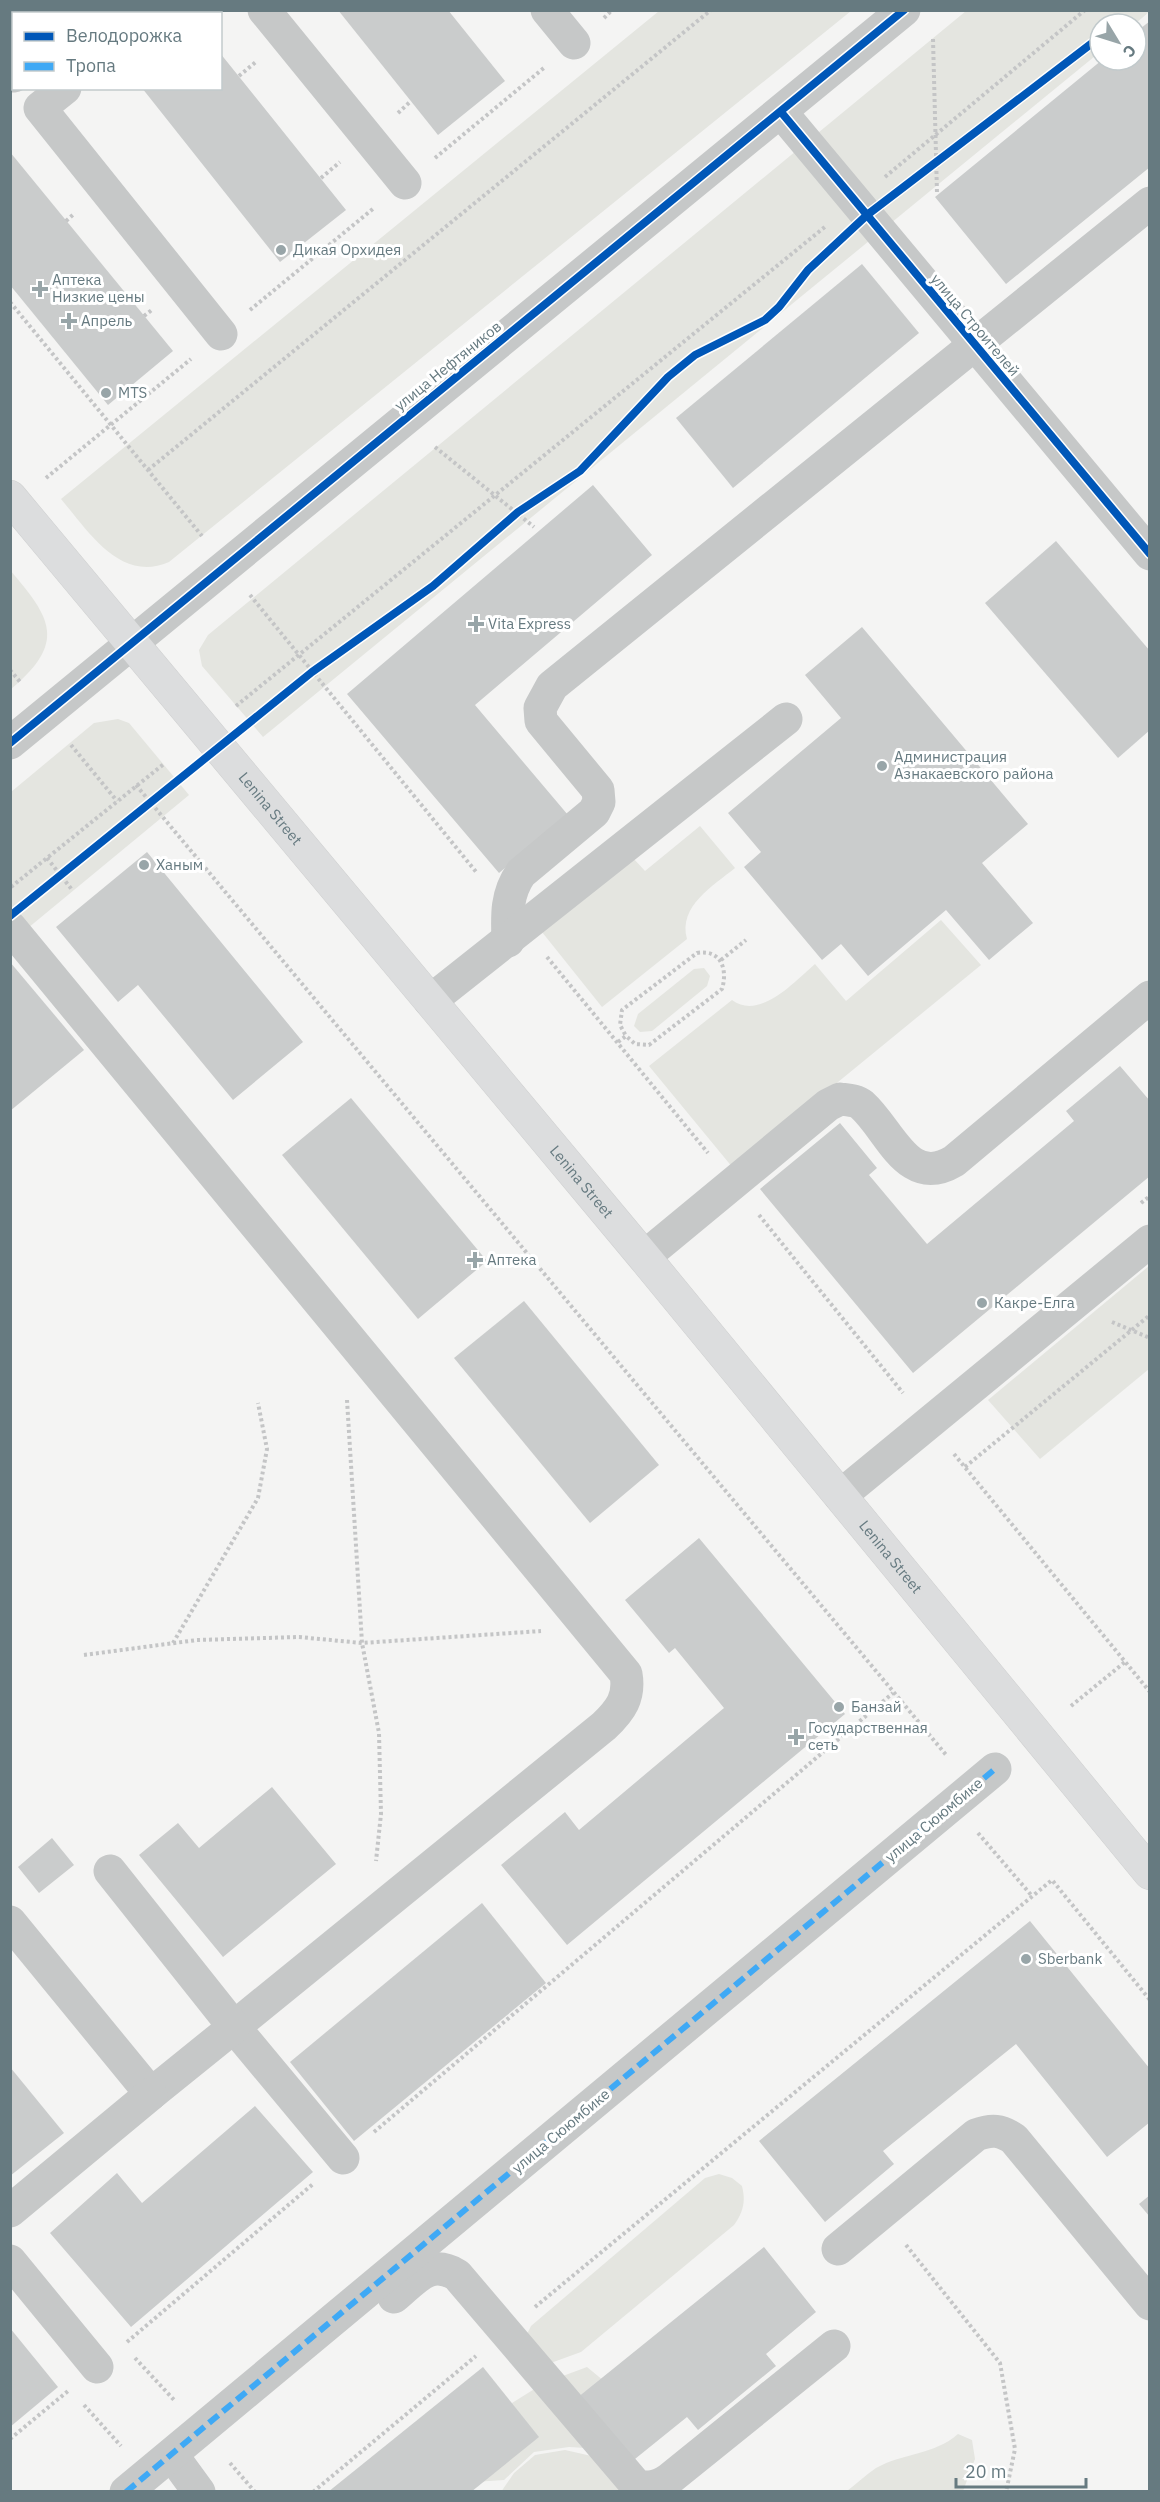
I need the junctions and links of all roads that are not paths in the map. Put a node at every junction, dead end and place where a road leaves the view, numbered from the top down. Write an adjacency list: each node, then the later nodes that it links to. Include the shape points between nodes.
1 (264, 10): 7 (street)
2 (547, 10): 4 (street)
3 (884, 16): 6 (street, улица Нефтяников)
4 (573, 43)
5 (43, 95): 9 (street)
6 (781, 112): 10 (street, улица Строителей); 13 (street, улица Нефтяников)
7 (405, 183)
8 (1149, 203): 10 (street)
9 (221, 334)
10 (975, 346): 12 (street, улица Строителей); 16 (street, via 552,686 540,708 541,721 598,790 599,802 584,822 513,883)
11 (13, 500): 13 (main road, Lenina Street)
12 (1149, 554)
13 (132, 643): 15 (street, улица Нефтяников); 19 (main road, Lenina Street)
14 (786, 719): 16 (street)
15 (10, 743)
16 (513, 926): 19 (street)
17 (10, 927): 27 (street, via 626,1674 628,1688 619,1712)
18 (1149, 997): 21 (street, via 942,1168 915,1166 861,1105 840,1099 732,1182)
19 (430, 1001): 21 (main road, Lenina Street)
20 (1149, 1241): 22 (street)
21 (644, 1257): 22 (main road, Lenina Street)
22 (840, 1496): 25 (main road, Lenina Street)
23 (974, 1787): 36 (street, улица Сююмбике)
24 (110, 1871): 27 (street)
25 (1149, 1873)
26 (10, 1922): 28 (street)
27 (234, 2027): 28 (street); 29 (street)
28 (151, 2094): 30 (street)
29 (343, 2158)
30 (10, 2211)
31 (838, 2249): 33 (street, via 976,2134 989,2130 1004,2132 1014,2139)
32 (10, 2261): 35 (street)
33 (1149, 2304)
34 (834, 2346): 36 (street, via 668,2480 647,2488 636,2485 457,2275 438,2267 426,2271)
35 (97, 2367)
36 (164, 2479)

